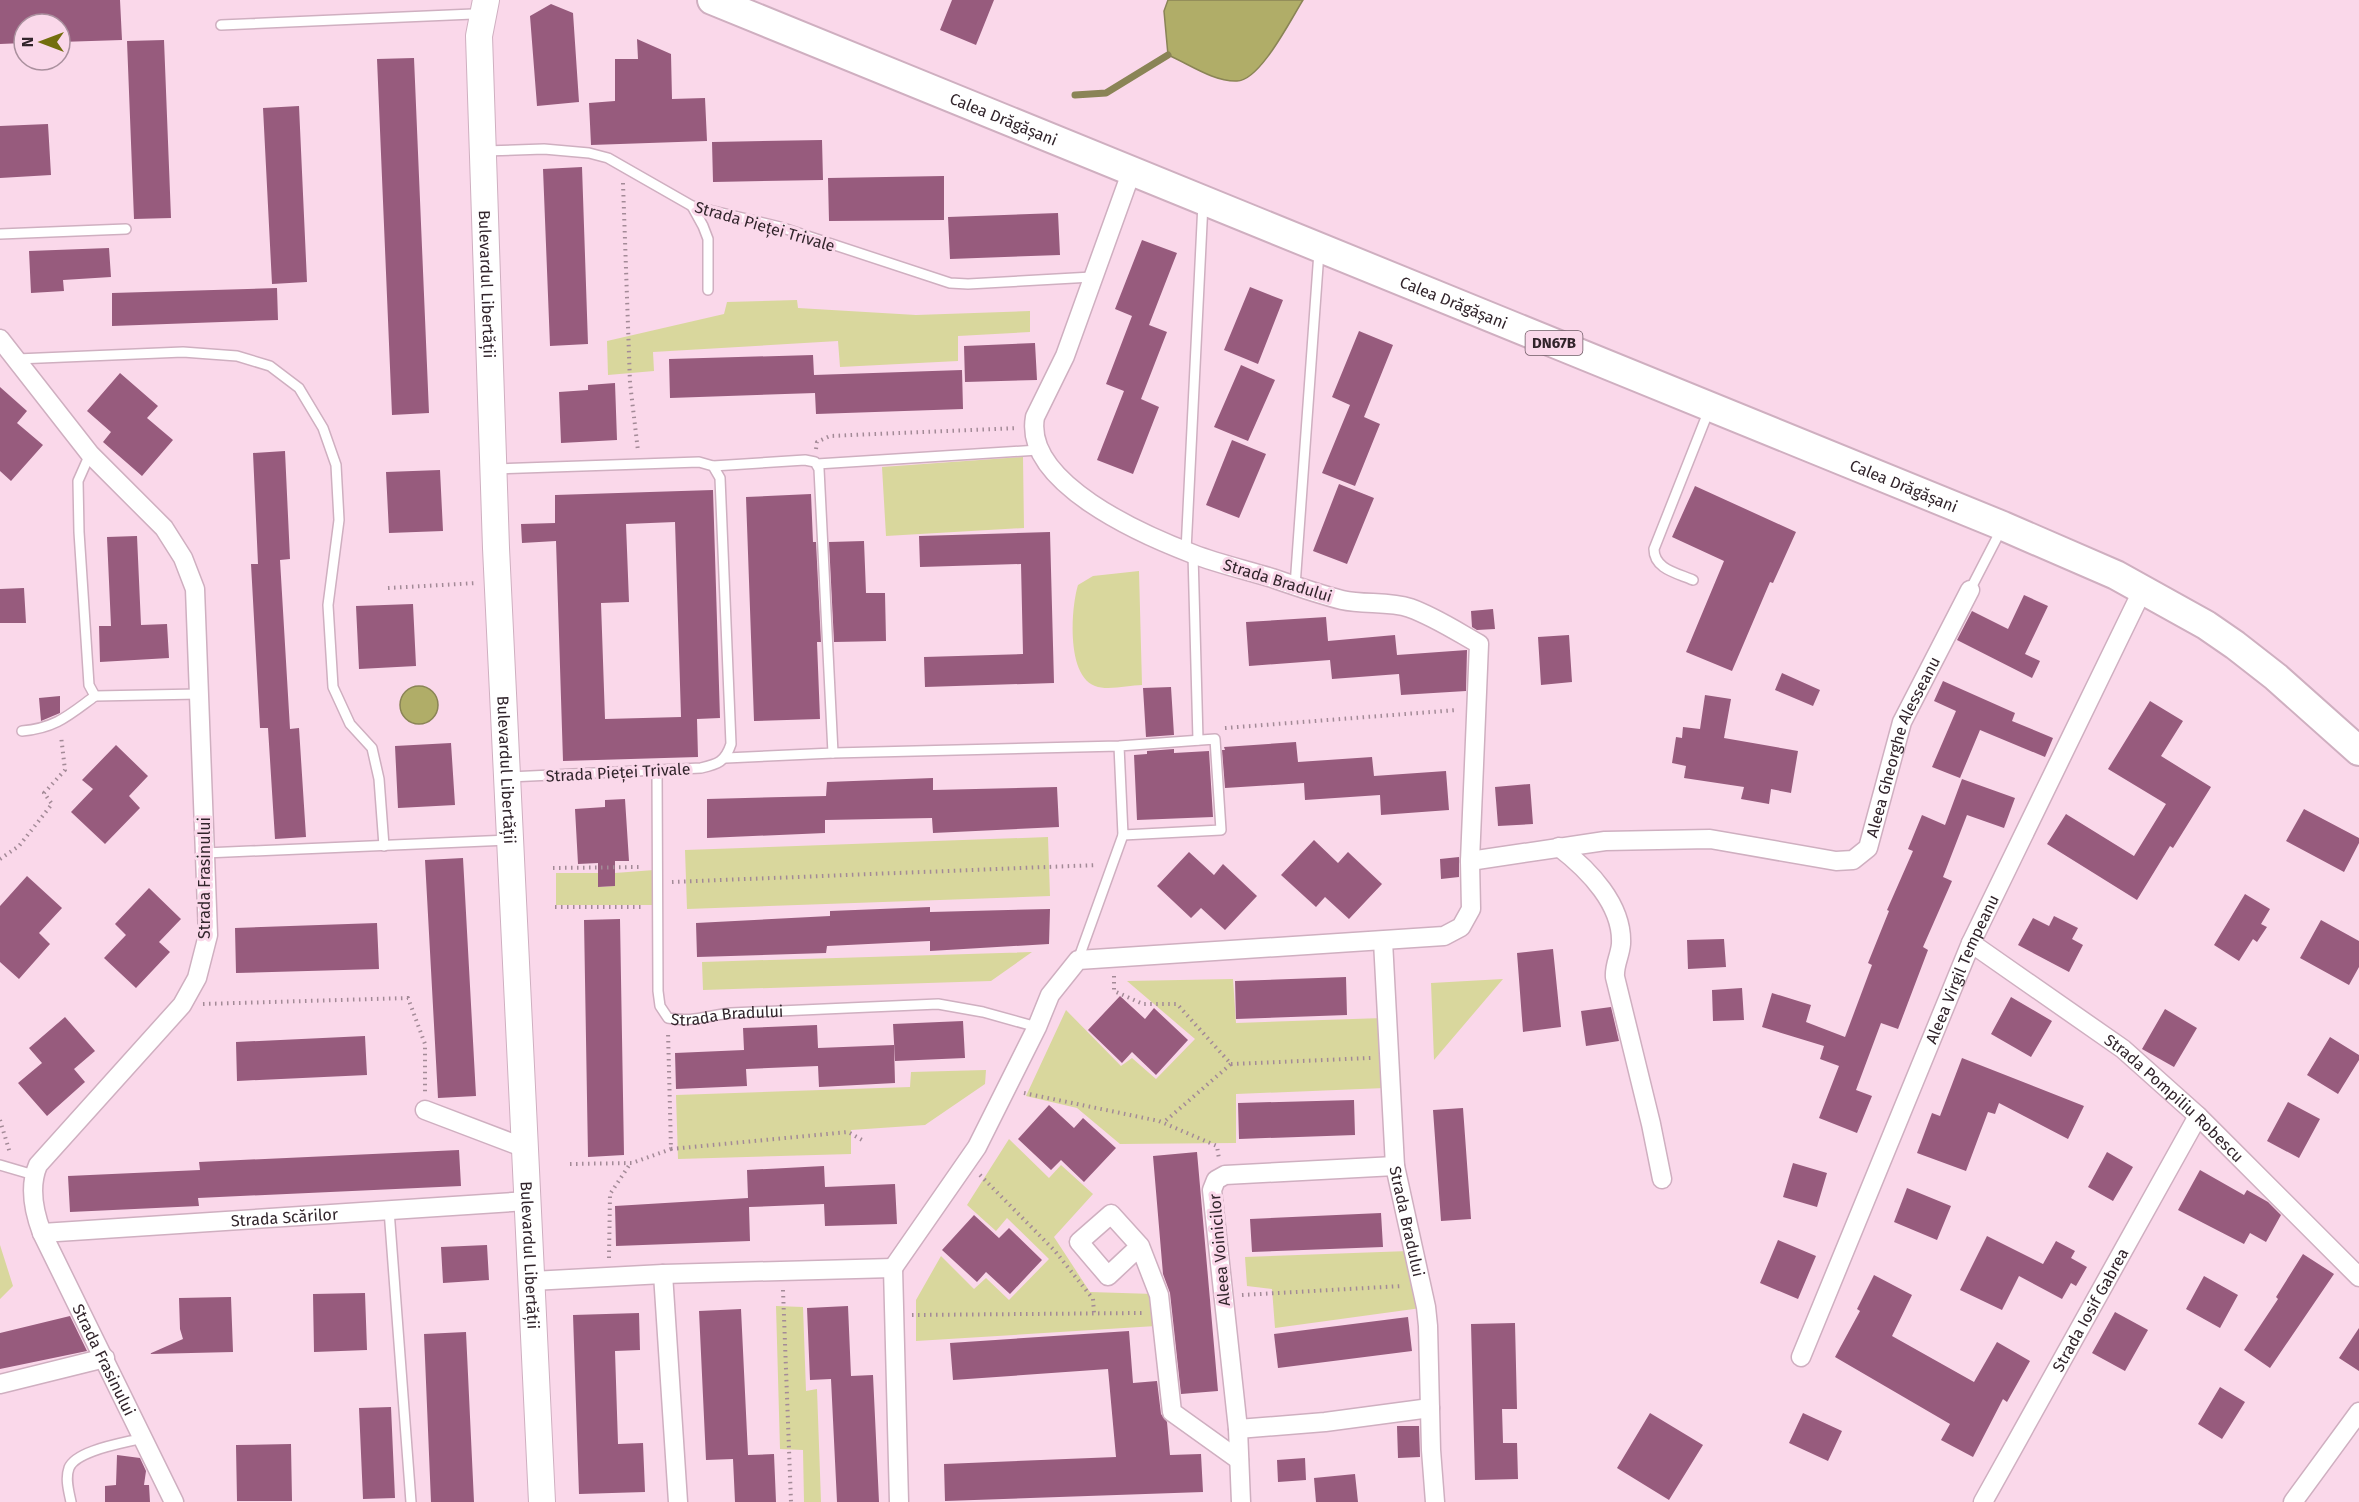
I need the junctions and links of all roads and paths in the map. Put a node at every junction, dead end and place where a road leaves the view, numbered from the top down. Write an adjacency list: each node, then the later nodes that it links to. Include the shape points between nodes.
1 (712, 0): 6 (main road, Calea Drăgășani / DN67B)
2 (476, 13): 3 (lane); 4 (main road, Bulevardul Libertății)
3 (221, 25)
4 (482, 152): 5 (lane, Strada Pieței Trivale, via 567,150 608,158); 23 (main road, Bulevardul Libertății)
5 (622, 166): 8 (lane, Strada Pieței Trivale); 21 (path, via 630,383)
6 (1132, 170): 7 (main road, Calea Drăgășani / DN67B); 12 (street)
7 (1203, 199): 11 (main road, Calea Drăgășani / DN67B); 25 (lane)
8 (692, 206): 12 (lane, Strada Pieței Trivale, via 780,227 950,283); 13 (lane, via 708,239)
9 (126, 229): 10 (lane)
10 (0, 234)
11 (1319, 246): 16 (main road, Calea Drăgășani / DN67B); 28 (lane)
12 (1092, 277): 17 (street, via 1065,356)
13 (708, 290)
14 (0, 339): 15 (street, Strada Frasinului)
15 (15, 359): 19 (street, Strada Frasinului); 46 (lane, via 183,352 237,356 270,366 298,388 323,428 336,465 339,520 328,605 333,687 350,724 372,748 380,779)
16 (1711, 407): 24 (main road, Calea Drăgășani / DN67B); 26 (lane, via 1654,549 1659,565)
17 (1033, 427): 18 (street, Strada Bradului); 20 (path, via 830,435 817,442)
18 (1038, 450): 20 (lane); 25 (street, Strada Bradului, via 1068,487 1129,526)
19 (90, 454): 32 (street, Strada Frasinului, via 164,528 183,558 195,589); 33 (lane, via 78,481 79,532 89,685)
20 (816, 463): 22 (lane, via 805,460); 40 (lane)
21 (639, 464): 22 (lane, via 699,462); 23 (lane)
22 (713, 466): 41 (lane, via 720,478 731,744)
23 (493, 469): 27 (main road, Bulevardul Libertății)
24 (2003, 526): 30 (main road, Calea Drăgășani / DN67B); 31 (lane, Aleea Gheorghe Alesseanu)
25 (1190, 552): 28 (street, Strada Bradului); 37 (lane)
26 (1693, 580)
27 (498, 581): 29 (path); 43 (main road, Bulevardul Libertății)
28 (1295, 586): 34 (street, Strada Bradului, via 1344,600 1407,607 1435,618 1479,644)
29 (388, 588)
30 (2143, 589): 39 (main road, Calea Drăgășani / DN67B, via 2235,645); 58 (street, Aleea Virgil Tempeanu)
31 (1970, 590): 47 (street, Aleea Gheorghe Alesseanu, via 1902,722 1868,848 1853,860 1836,861 1710,839 1605,841)
32 (199, 694): 33 (lane); 48 (street, Strada Frasinului)
33 (95, 696): 35 (lane)
34 (1476, 708): 37 (path); 50 (street, Strada Bradului)
35 (60, 722): 36 (lane); 49 (path, via 65,770 44,793 52,804 19,846)
36 (22, 731)
37 (1198, 735): 38 (lane, Strada Pieței Trivale); 44 (lane, via 1215,739 1221,830)
38 (1119, 746): 40 (lane, Strada Pieței Trivale); 44 (lane)
39 (2359, 751)
40 (833, 753): 41 (lane, Strada Pieței Trivale)
41 (726, 758): 42 (lane, Strada Pieței Trivale, via 719,764 700,768)
42 (657, 770): 43 (lane, Strada Pieței Trivale); 52 (lane, Strada Bradului)
43 (507, 777): 45 (main road, Bulevardul Libertății)
44 (1123, 835): 51 (lane)
45 (510, 840): 46 (lane); 72 (main road, Bulevardul Libertății)
46 (384, 846): 48 (lane)
47 (1559, 847): 50 (street, Aleea Gheorghe Alesseanu); 82 (street, via 1606,894 1621,932 1615,977)
48 (206, 853): 61 (street, Strada Frasinului, via 208,935 197,978)
49 (0, 859)
50 (1470, 861): 57 (street, Strada Bradului, via 1471,909 1461,927 1444,936)
51 (1113, 865): 54 (path); 60 (lane)
52 (657, 867): 53 (path); 54 (lane, Strada Bradului)
53 (553, 868)
54 (657, 883): 56 (lane, Strada Bradului)
55 (555, 907): 56 (path)
56 (657, 907): 62 (lane, Strada Bradului, via 658,991 660,1006)
57 (1383, 941): 59 (street, Strada Bradului); 64 (street, Strada Bradului)
58 (1971, 943): 68 (street, Strada Pompiliu Robescu, via 2123,1049); 98 (street, Aleea Virgil Tempeanu)
59 (1114, 958): 60 (street, Strada Bradului); 65 (path, via 1114,991 1143,1004 1177,1004)
60 (1078, 960): 63 (street, via 1050,995)
61 (182, 1005): 67 (path, via 408,998 425,1044); 80 (street, Strada Frasinului, via 38,1165)
62 (668, 1018): 63 (lane, Strada Bradului, via 682,1021 731,1012 938,1004); 73 (path)
63 (1037, 1027): 87 (street, via 977,1147)
64 (1389, 1058): 65 (path); 77 (street, Strada Bradului)
65 (1231, 1064): 70 (path)
66 (1020, 1093): 70 (path)
67 (426, 1110): 72 (street)
68 (2198, 1116): 90 (street, Strada Pompiliu Robescu); 115 (street, Strada Iosif Gabrea)
69 (0, 1120): 78 (path)
70 (1163, 1123): 81 (path, via 1217,1146)
71 (864, 1142): 73 (path, via 848,1132)
72 (525, 1148): 83 (main road, Bulevardul Libertății)
73 (671, 1149): 74 (path)
74 (631, 1163): 75 (path); 89 (path, via 610,1194)
75 (570, 1164)
76 (0, 1165): 78 (lane)
77 (1395, 1166): 81 (street, Aleea Voinicilor); 92 (street, Strada Bradului)
78 (16, 1170): 80 (lane)
79 (977, 1172): 95 (path, via 1055,1251 1093,1299)
80 (34, 1175): 85 (street, Strada Frasinului, via 33,1195)
81 (1221, 1177): 94 (street, Aleea Voinicilor, via 1212,1190)
82 (1662, 1179)
83 (528, 1201): 84 (street, Strada Scărilor); 91 (main road, Bulevardul Libertății)
84 (389, 1210): 85 (street, Strada Scărilor); 108 (lane)
85 (42, 1233): 99 (street, Strada Frasinului)
86 (1140, 1246): 96 (street, via 1159,1295)
87 (893, 1268): 88 (street); 112 (street)
88 (663, 1274): 89 (street); 110 (street)
89 (609, 1277): 91 (street)
90 (2359, 1277)
91 (532, 1281): 109 (main road, Bulevardul Libertății)
92 (1421, 1285): 94 (path); 101 (street, Strada Bradului, via 1428,1326)
93 (783, 1289): 111 (path)
94 (1223, 1296): 103 (street, Aleea Voinicilor)
95 (1094, 1313): 96 (path); 97 (path)
96 (1161, 1313): 105 (street, via 1172,1412)
97 (915, 1315)
98 (1801, 1357)
99 (105, 1358): 100 (street); 104 (street, Strada Frasinului)
100 (0, 1384)
101 (1430, 1408): 103 (street); 114 (street, Strada Bradului)
102 (2359, 1412): 116 (street)
103 (1238, 1429): 105 (street, Aleea Voinicilor)
104 (143, 1438): 106 (lane, via 76,1459 67,1482); 107 (street, Strada Frasinului)
105 (1239, 1460): 113 (street, Aleea Voinicilor)
106 (71, 1502)
107 (174, 1502)
108 (411, 1502)
109 (542, 1502)
110 (678, 1502)
111 (791, 1502)
112 (899, 1502)
113 (1241, 1502)
114 (1435, 1502)
115 (1983, 1502)
116 (2293, 1502)

